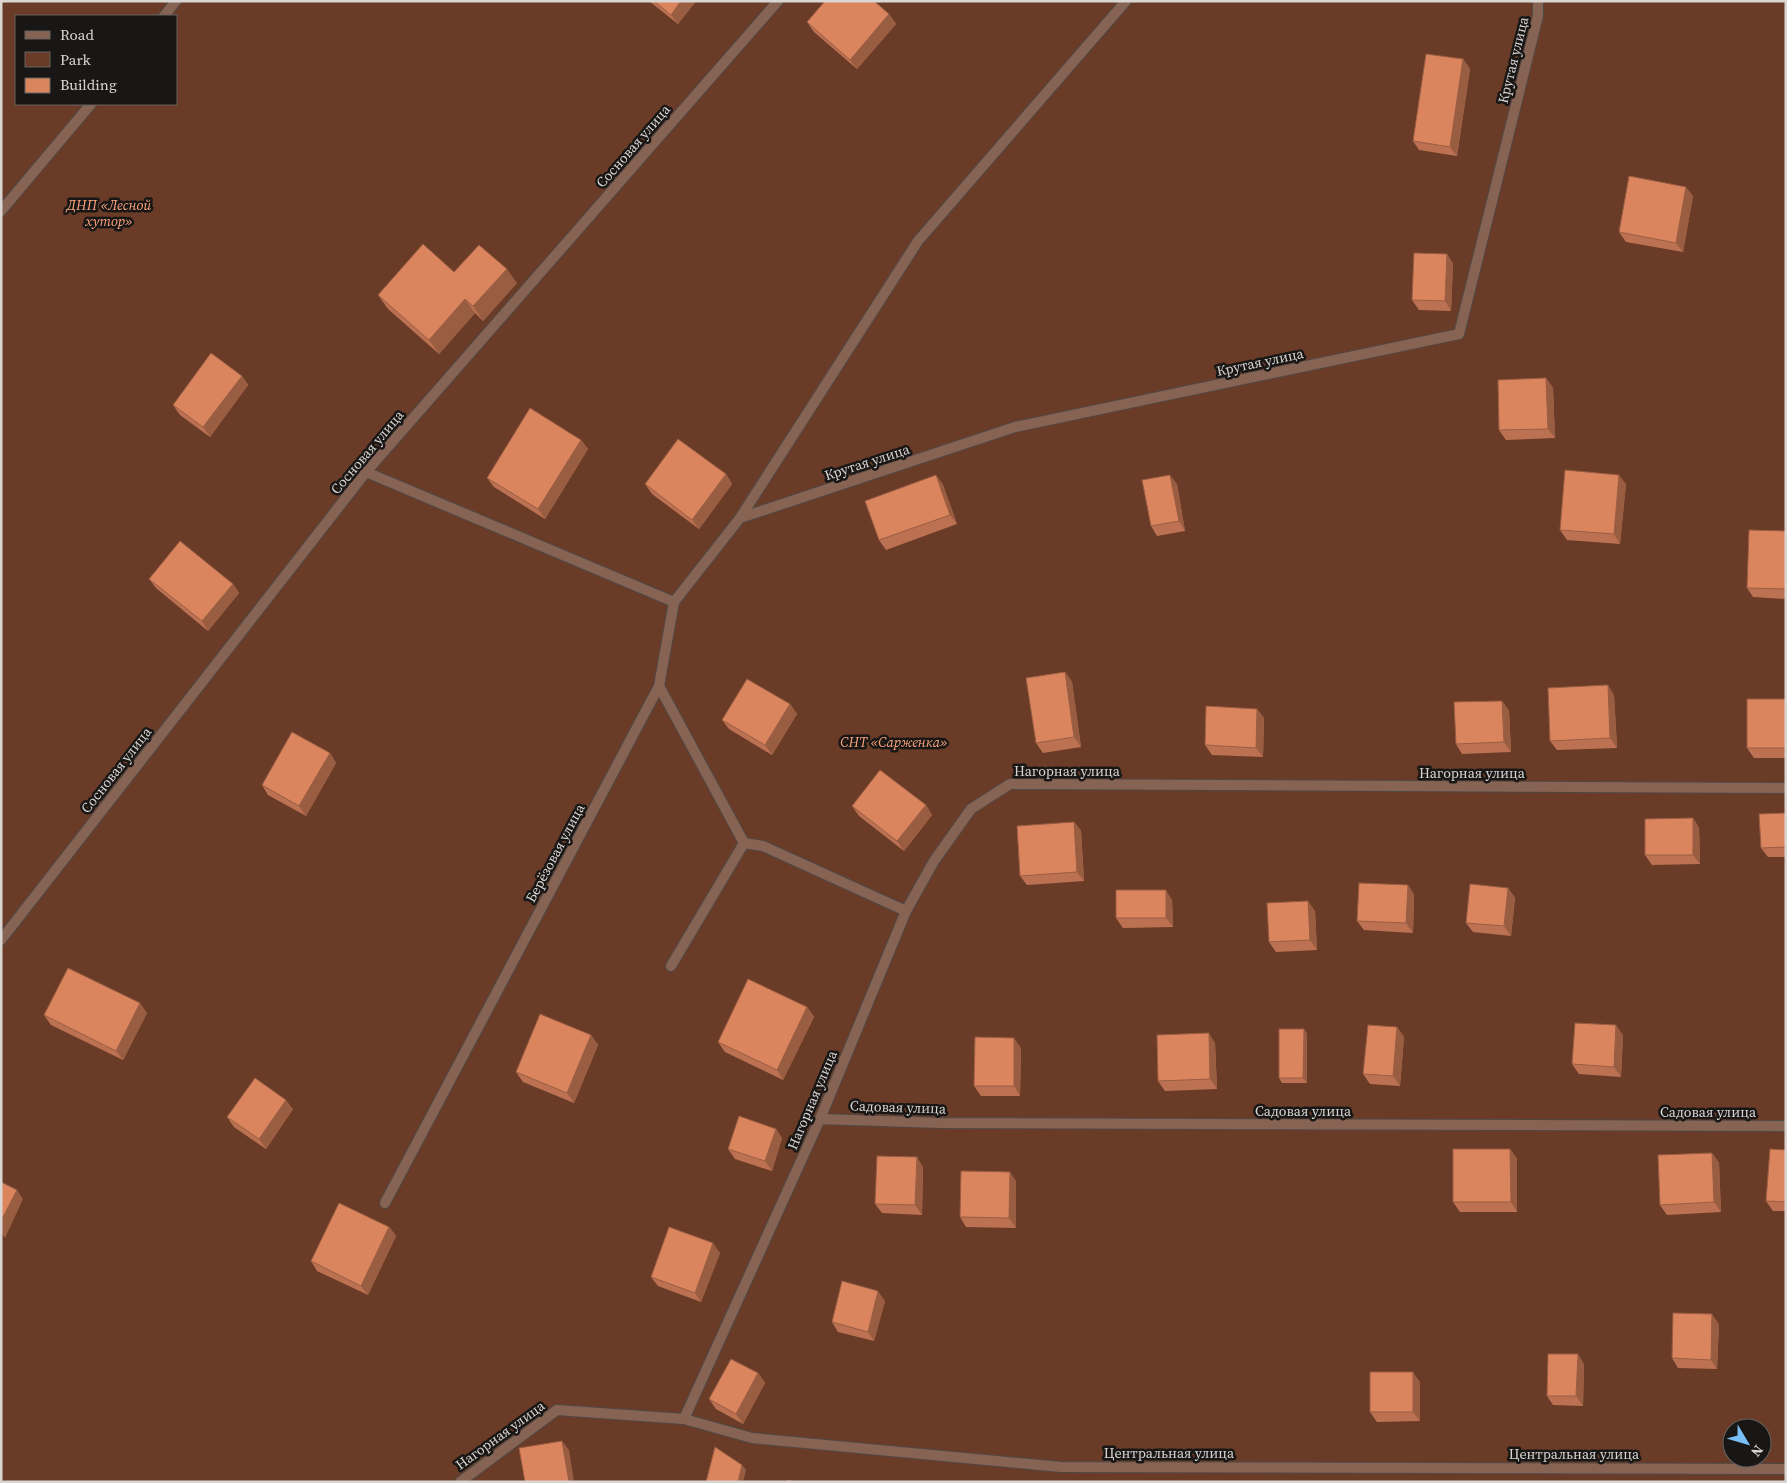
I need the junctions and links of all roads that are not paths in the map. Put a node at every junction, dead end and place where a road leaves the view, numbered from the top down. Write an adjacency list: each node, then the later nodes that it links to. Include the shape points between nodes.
1 (176, 1): 5 (street)
2 (778, 1): 8 (street, Сосновая улица)
3 (1126, 1): 9 (street, Берёзовая улица, via 918,241)
4 (1538, 1): 9 (street, Крутая улица, via 1538,16 1460,334 1015,428)
5 (165, 15)
6 (90, 105): 7 (street)
7 (1, 211)
8 (366, 472): 10 (street); 15 (street, Сосновая улица)
9 (740, 518): 10 (street, Берёзовая улица)
10 (674, 602): 11 (street, Берёзовая улица)
11 (659, 686): 13 (street); 19 (street, Берёзовая улица)
12 (1786, 788): 14 (street, Нагорная улица, via 1010,784 970,810 934,861)
13 (744, 843): 14 (street, via 764,846); 16 (street)
14 (906, 911): 17 (street, Нагорная улица)
15 (1, 940)
16 (671, 966)
17 (820, 1118): 18 (street, Садовая улица, via 952,1123); 21 (street, Нагорная улица)
18 (1786, 1126)
19 (385, 1203)
20 (557, 1410): 21 (street, Центральная улица); 23 (street, Нагорная улица)
21 (684, 1419): 22 (street, Центральная улица, via 752,1438 1061,1467)
22 (1786, 1469)
23 (460, 1482)

